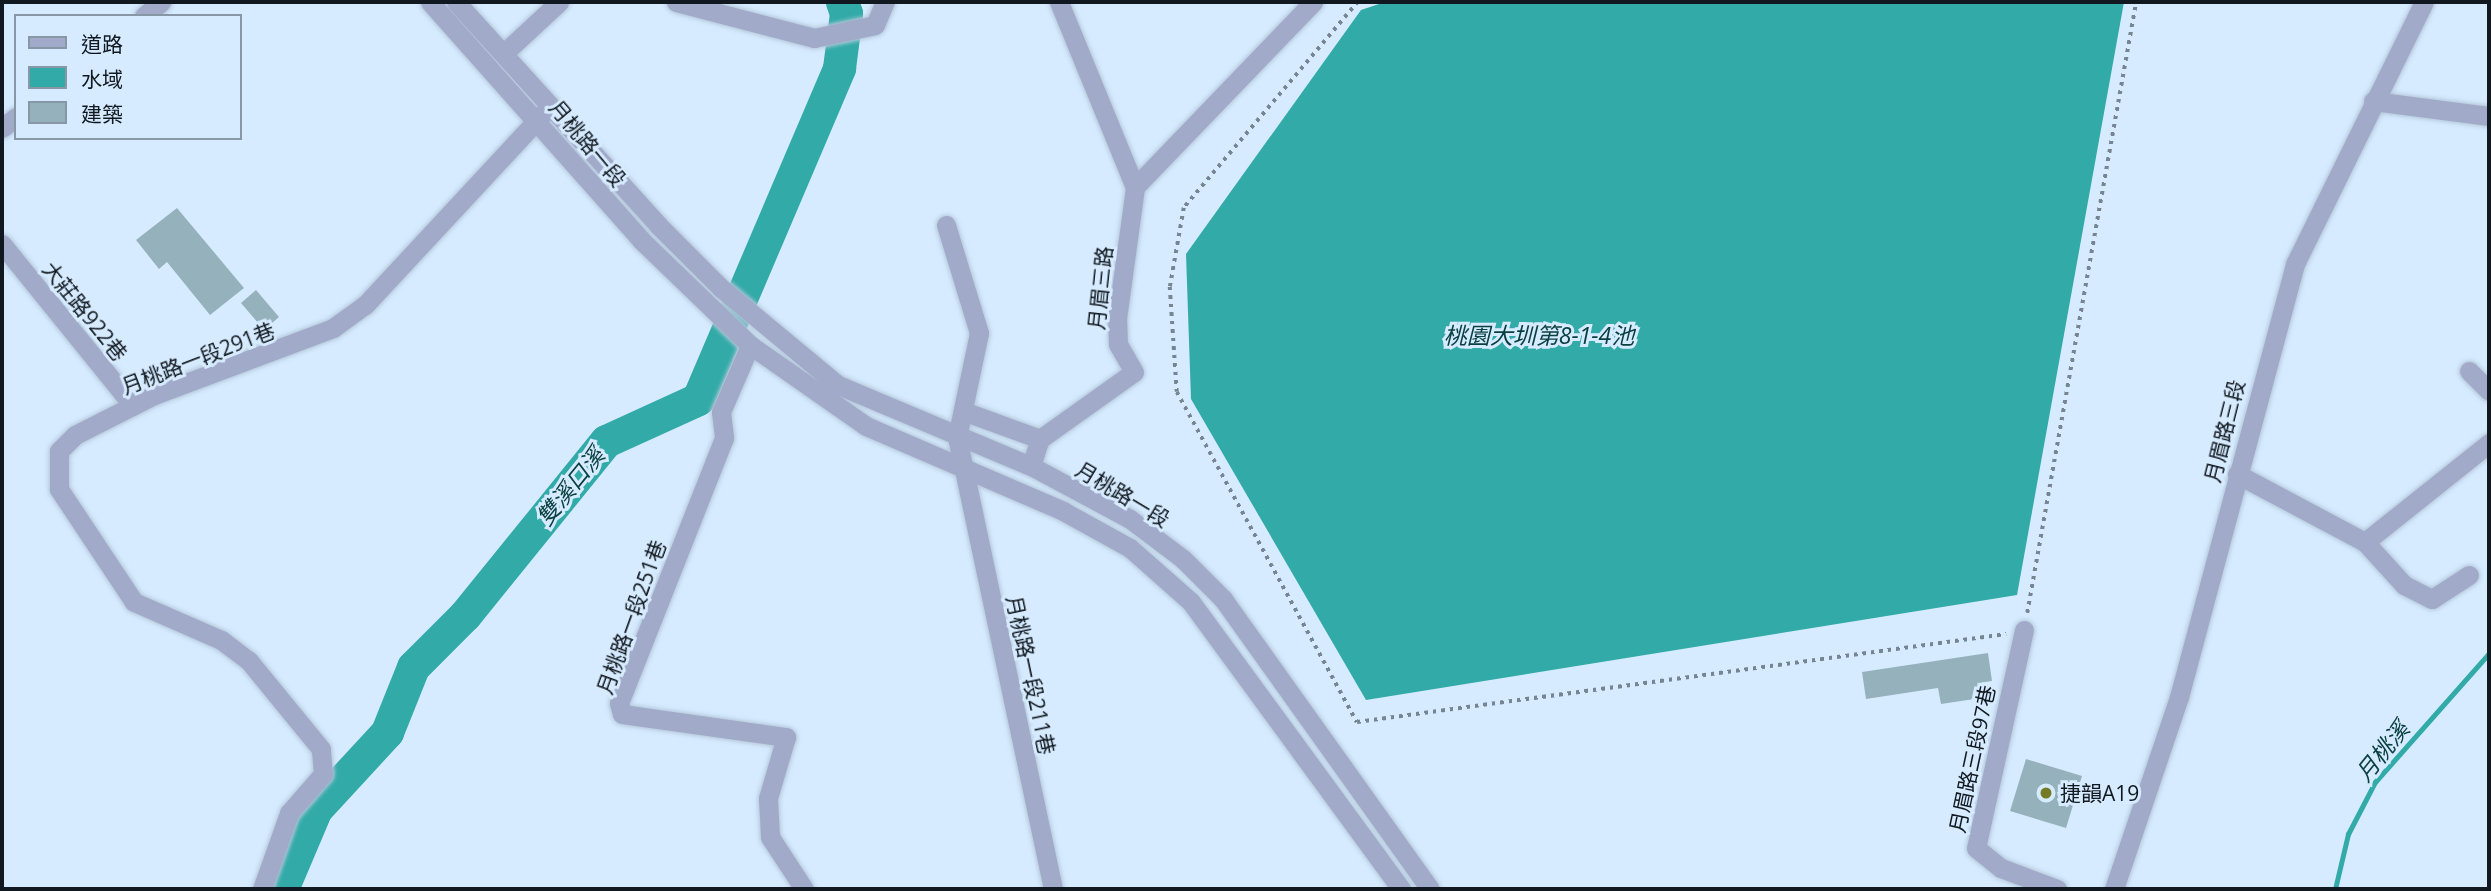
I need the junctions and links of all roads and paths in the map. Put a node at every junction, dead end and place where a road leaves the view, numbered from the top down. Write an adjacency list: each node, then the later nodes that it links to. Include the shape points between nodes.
1 (161, 2): 12 (street)
2 (430, 2): 15 (street, 月桃路一段)
3 (456, 2): 13 (street, 月桃路一段)
4 (559, 2): 13 (street)
5 (676, 2): 6 (street, via 814,38 875,25)
6 (885, 2)
7 (1059, 2): 17 (street)
8 (1314, 2): 17 (street)
9 (1358, 2): 33 (path, via 1184,208 1170,288 1177,392 1357,722 1964,644)
10 (2136, 2): 33 (path)
11 (2424, 2): 14 (street, 月眉路三段)
12 (146, 14)
13 (504, 53): 15 (street, 月桃路一段)
14 (2373, 101): 16 (street); 30 (street, 月眉路三段, via 2295,264)
15 (545, 112): 20 (street, 月桃路一段, via 710,314); 23 (street, 月桃路一段291巷, via 365,305 334,328); 25 (street, 月桃路一段, via 721,288 838,385)
16 (2489, 116)
17 (1135, 187): 26 (street, 月眉三路, via 1117,319 1118,344 1134,372)
18 (946, 225): 24 (street, via 979,333)
19 (2, 244): 23 (street, 大莊路922巷)
20 (745, 342): 29 (street, 月桃路一段, via 826,403); 35 (street, 月桃路一段251巷, via 721,412 724,438 620,703 622,714 786,737 768,798 769,837)
21 (2469, 371): 22 (street)
22 (2489, 391)
23 (133, 406): 34 (street, 月桃路一段291巷, via 75,435 59,451 59,489 134,601 221,640 249,661 321,750 326,764 289,813)
24 (963, 411): 25 (street); 26 (street)
25 (957, 438): 28 (street, 月桃路一段); 29 (street, 月桃路一段211巷)
26 (1040, 439): 28 (street)
27 (2489, 443): 31 (street)
28 (1031, 466): 38 (street, 月桃路一段, via 1130,519 1223,600)
29 (965, 470): 36 (street, 月桃路一段211巷); 37 (street, 月桃路一段, via 1063,511 1130,548 1191,602)
30 (2237, 474): 31 (street); 40 (street, 月眉路三段, via 2179,698)
31 (2365, 542): 32 (street, via 2404,585 2432,599)
32 (2469, 575)
33 (2024, 630): 39 (street, 月眉路三段97巷, via 1976,848 2001,868)
34 (262, 889)
35 (804, 889)
36 (1054, 889)
37 (1401, 889)
38 (1430, 889)
39 (2057, 889)
40 (2114, 889)

